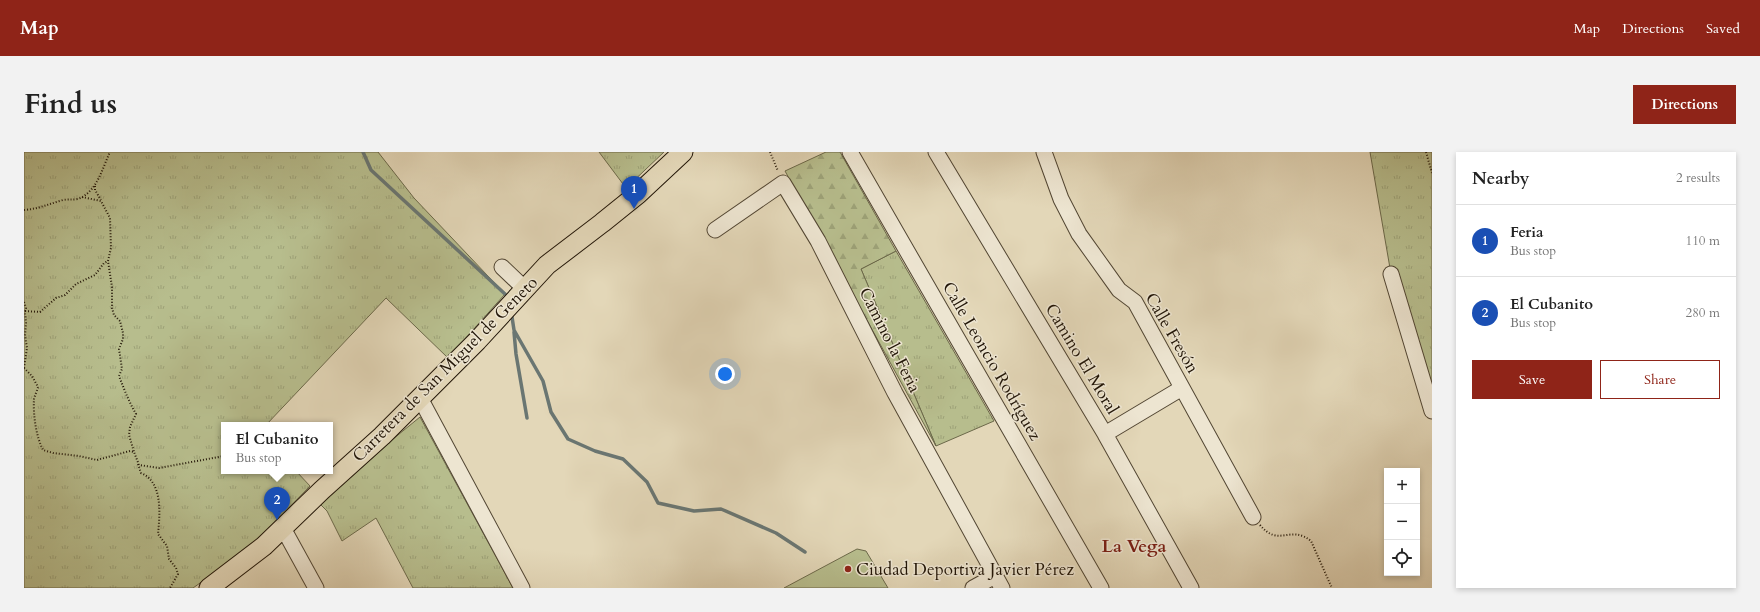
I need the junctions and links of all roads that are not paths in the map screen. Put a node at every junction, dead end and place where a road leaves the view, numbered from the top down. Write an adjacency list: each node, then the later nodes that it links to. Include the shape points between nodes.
1 (683, 152): 8 (main road, Carretera de San Miguel de Geneto, via 638,194 547,265)
2 (850, 152): 20 (street, Calle Leoncio Rodríguez)
3 (936, 152): 12 (street, Camino El Moral)
4 (1044, 152): 9 (street, Calle Fresón, via 1061,198 1079,234 1119,290 1135,302)
5 (715, 230): 15 (street, Camino la Feria, via 783,183 818,241 895,393)
6 (502, 268): 8 (street)
7 (1391, 274): 11 (street)
8 (524, 288): 10 (main road, Carretera de San Miguel de Geneto, via 477,341)
9 (1182, 388): 12 (street); 13 (street, Calle Fresón)
10 (420, 398): 14 (main road, Carretera de San Miguel de Geneto); 18 (street)
11 (1432, 411)
12 (1105, 434): 21 (street, Camino El Moral)
13 (1253, 517)
14 (283, 528): 16 (main road, Carretera de San Miguel de Geneto); 17 (street)
15 (998, 582): 19 (street)
16 (209, 588)
17 (316, 588)
18 (522, 588)
19 (973, 588)
20 (1101, 588)
21 (1191, 588)

